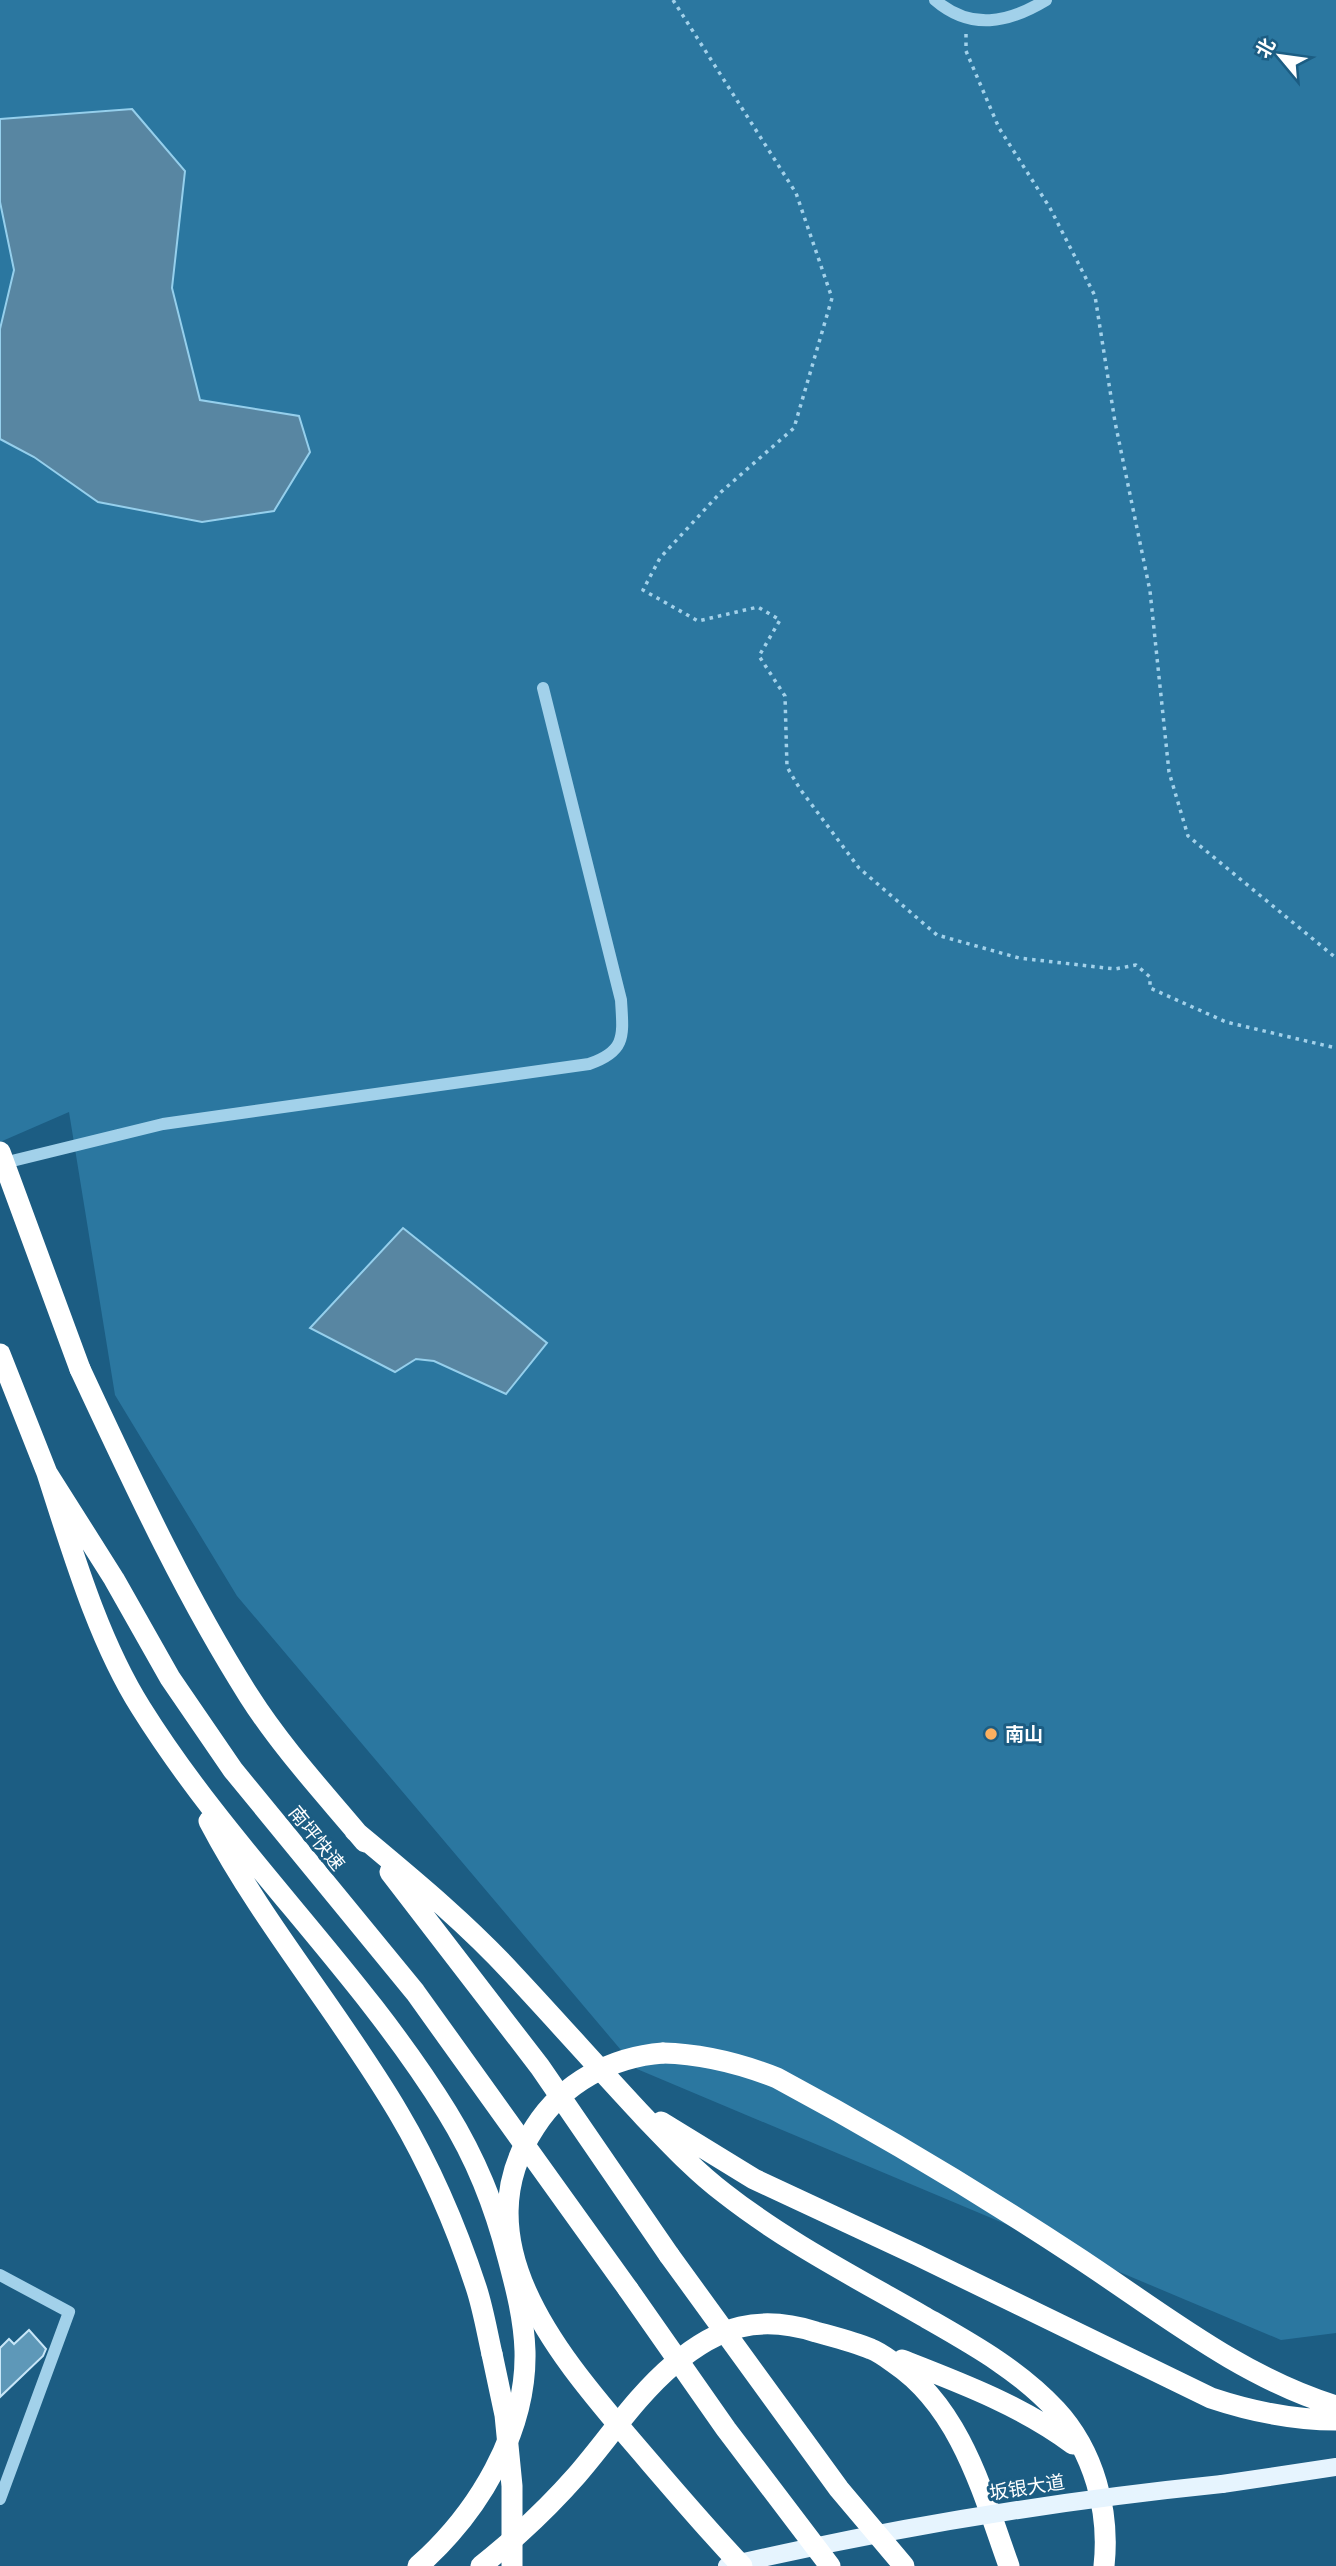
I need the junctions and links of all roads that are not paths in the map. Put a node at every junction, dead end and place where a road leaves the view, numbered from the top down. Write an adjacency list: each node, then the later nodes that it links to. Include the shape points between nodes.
1 (935, 0): 2 (lane, via 966,18 991,21 1014,17)
2 (1046, 0)
3 (543, 688): 5 (lane, via 621,1000 622,1035 608,1057 163,1124)
4 (0, 1152): 9 (highway, 南坪快速, bridge, via 80,1369 142,1501 250,1696)
5 (0, 1164)
6 (0, 1354): 7 (highway, 南坪快速)
7 (47, 1473): 8 (highway, via 113,1654 140,1706); 23 (highway, 南坪快速, bridge, via 170,1678 233,1770 415,1992 726,2429)
8 (182, 1769): 18 (highway, via 377,2012 447,2112 494,2205 523,2326 525,2354 515,2414 500,2458 464,2519); 20 (highway, bridge, via 226,1853 397,2110 432,2174 477,2288 505,2415 512,2486)
9 (355, 1831): 10 (highway, via 450,1911 513,1973); 24 (highway, 南坪快速, bridge, via 540,2067 839,2489)
10 (629, 2101): 14 (highway, via 754,2179 1211,2398 1281,2417); 15 (highway, via 684,2158 761,2221 982,2350 1027,2382 1057,2411)
11 (0, 2274): 17 (lane, via 69,2312)
12 (873, 2349): 15 (highway, via 993,2397 1049,2426); 19 (highway, via 792,2325 763,2323 729,2329 691,2351 646,2390 547,2510); 25 (highway, via 919,2382 943,2411 962,2443)
13 (1336, 2406): 22 (highway, bridge, via 1290,2390 1255,2371 1005,2210 777,2078 691,2054 637,2055 593,2072 557,2099 528,2136 510,2182 507,2210 513,2260 561,2353 666,2482)
14 (1336, 2420)
15 (1086, 2454): 26 (highway, via 1103,2507)
16 (1336, 2467): 21 (main road, 坂银大道, bridge, via 943,2522)
17 (0, 2499)
18 (418, 2566)
19 (481, 2566)
20 (512, 2566)
21 (727, 2566)
22 (742, 2566)
23 (830, 2566)
24 (904, 2566)
25 (1009, 2566)
26 (1104, 2566)

